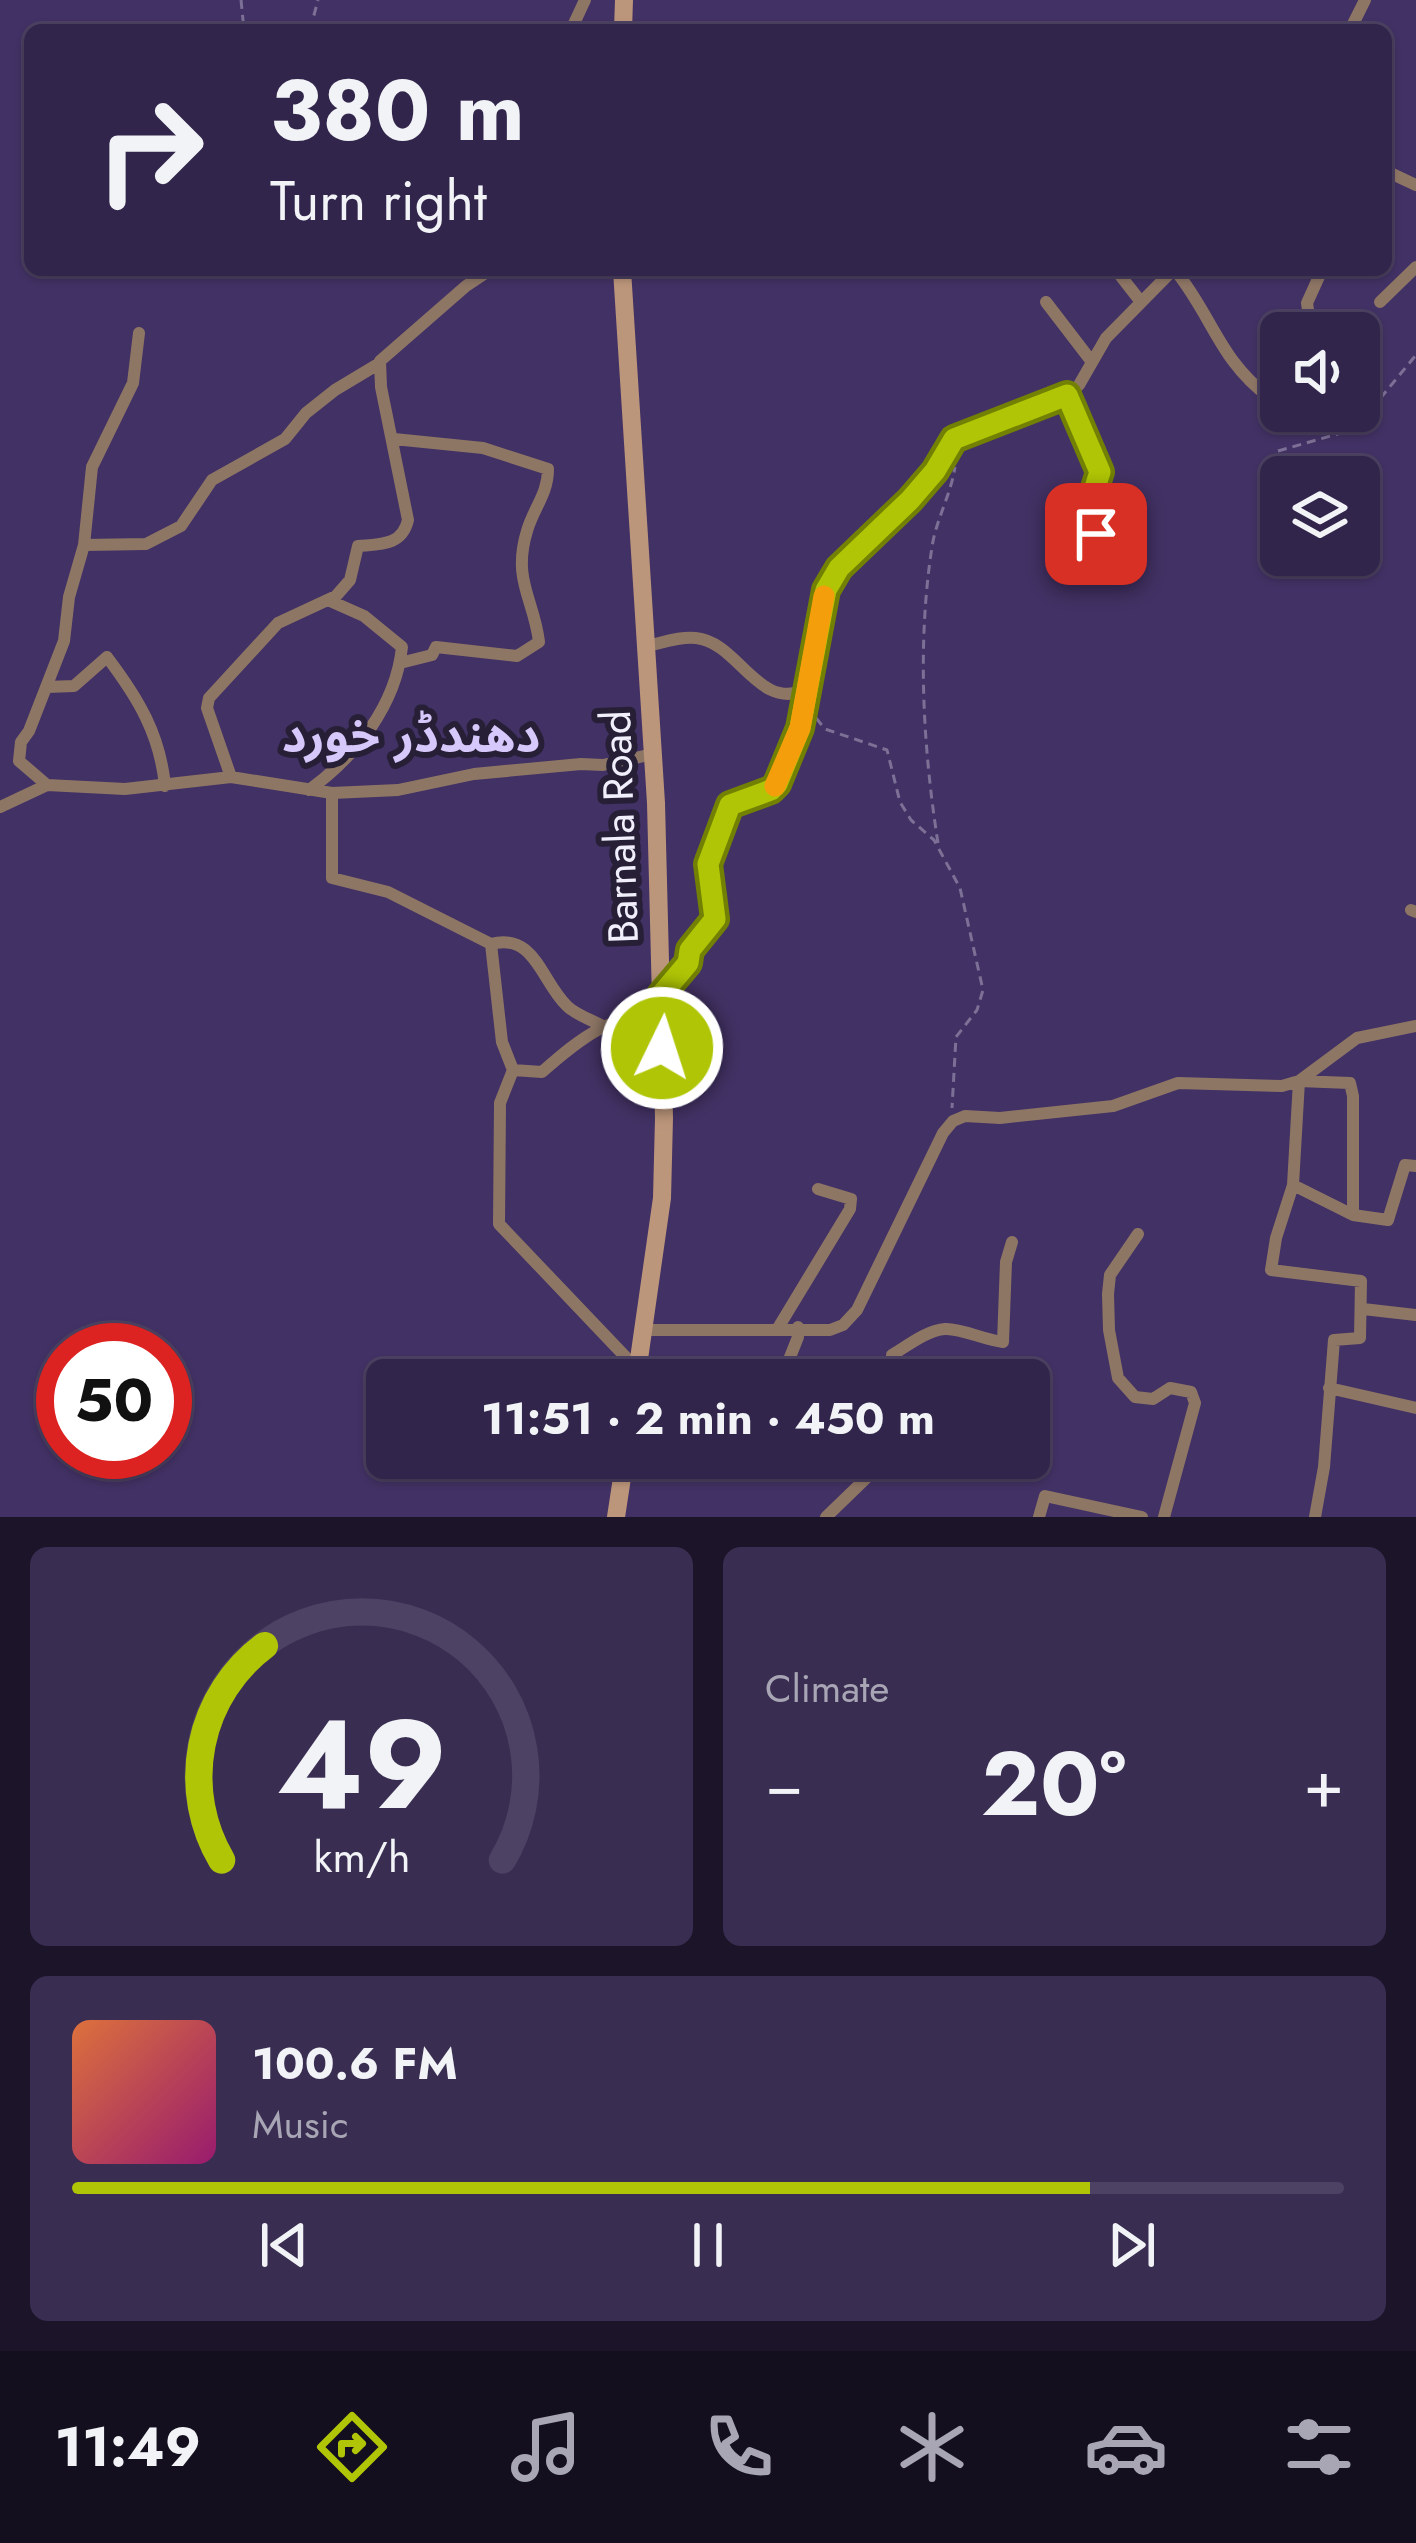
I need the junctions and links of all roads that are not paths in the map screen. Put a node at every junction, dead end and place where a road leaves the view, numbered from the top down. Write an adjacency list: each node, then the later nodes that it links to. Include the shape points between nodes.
1 (1416, 267): 10 (street)
2 (481, 276): 14 (street)
3 (622, 276): 21 (main road, Barnala Road)
4 (1121, 276): 9 (street)
5 (1168, 276): 9 (street)
6 (1179, 276): 15 (street, via 1231,362)
7 (1319, 276): 11 (street)
8 (1046, 302): 13 (street)
9 (1141, 302): 13 (street)
10 (1380, 302)
11 (1308, 312)
12 (139, 333): 18 (street, via 134,383 92,467)
13 (1091, 362): 16 (street)
14 (380, 363): 17 (street); 18 (street, via 306,413 285,440 212,480 181,526 146,544)
15 (1260, 389)
16 (1067, 395): 19 (street, via 1100,472 1090,503); 24 (street, via 954,439 935,471 839,568 826,590)
17 (394, 439): 20 (street, via 405,532 396,541 358,546 350,580); 22 (street, via 483,448 548,469 522,572 539,642 518,656 436,647)
18 (85, 545): 23 (street)
19 (1112, 578)
20 (328, 600): 22 (street, via 388,633 402,647); 26 (street, via 278,623 209,698)
21 (647, 646): 24 (street, via 699,638 761,685 782,695); 25 (main road, Barnala Road)
22 (400, 663): 29 (street, via 382,711)
23 (47, 687): 27 (street, via 19,761); 28 (street, via 74,686 107,657 148,714)
24 (806, 690): 33 (street, via 777,784 730,805 708,864 715,919)
25 (653, 754): 30 (street); 33 (main road, Barnala Road)
26 (231, 778): 28 (street); 29 (street)
27 (47, 785): 28 (street); 31 (street)
28 (165, 786)
29 (308, 790): 30 (street)
30 (332, 794): 32 (street, via 332,878 388,892)
31 (0, 807)
32 (491, 944): 34 (street, via 525,946 567,1006); 36 (street, via 502,1042)
33 (662, 1003): 34 (street); 48 (main road, Barnala Road, via 662,1198)
34 (602, 1025): 36 (street, via 542,1072)
35 (1416, 1026): 37 (street, via 1357,1037)
36 (513, 1070): 49 (street, via 500,1102 499,1225)
37 (1299, 1081): 39 (street); 41 (street, via 1350,1083); 47 (street, via 1178,1083 1113,1106 953,1121 856,1310 830,1330)
38 (1416, 1166): 41 (street, via 1405,1165 1388,1220)
39 (1293, 1184): 41 (street); 44 (street, via 1271,1270 1360,1281)
40 (818, 1189): 46 (street, via 850,1199 850,1209)
41 (1353, 1215)
42 (1138, 1234): 61 (street, via 1110,1275 1118,1378 1135,1397 1153,1400 1170,1388 1191,1392 1195,1403)
43 (1012, 1243): 52 (street, via 1003,1342 950,1328)
44 (1363, 1310): 45 (street); 53 (street, via 1360,1338 1334,1340)
45 (1416, 1315)
46 (778, 1328): 47 (street); 48 (street)
47 (798, 1328): 51 (street)
48 (644, 1330): 50 (main road, Barnala Road)
49 (622, 1359)
50 (639, 1359)
51 (790, 1359)
52 (892, 1359)
53 (1329, 1388): 54 (street); 62 (street)
54 (1416, 1408)
55 (622, 1479): 57 (main road)
56 (865, 1479): 58 (street)
57 (616, 1517)
58 (826, 1517)
59 (1039, 1517): 60 (street, via 1046,1496)
60 (1142, 1517)
61 (1164, 1517)
62 (1315, 1517)

